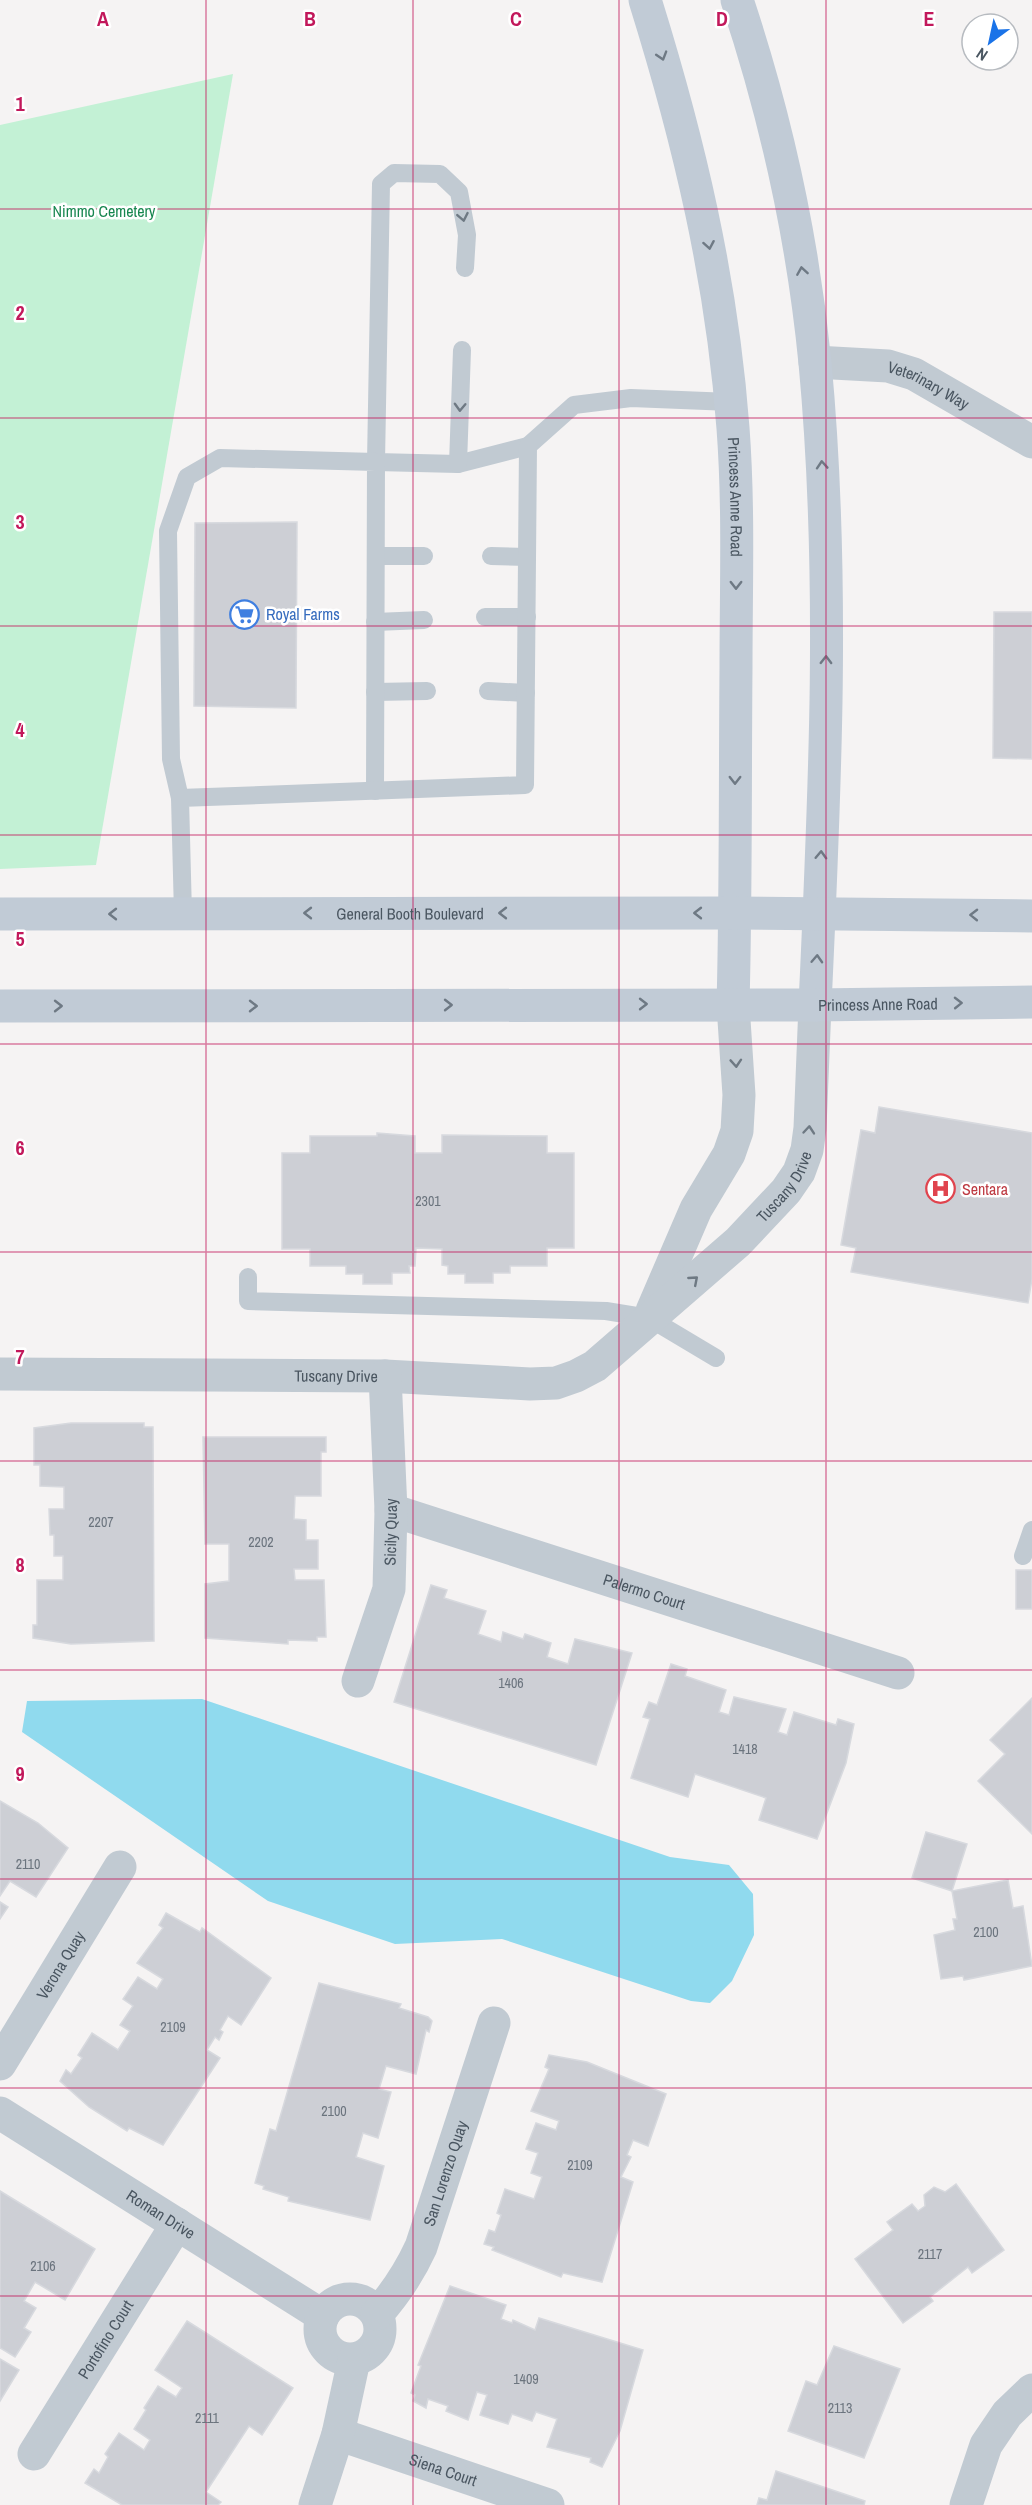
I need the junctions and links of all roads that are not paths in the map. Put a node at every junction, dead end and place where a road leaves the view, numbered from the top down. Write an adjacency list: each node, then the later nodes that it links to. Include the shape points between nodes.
1 (645, 0): 6 (main road, Princess Anne Road, one-way to 6, via 686,139 709,242)
2 (736, 0): 5 (main road, Princess Anne Road, one-way to 2, via 795,225 780,155)
3 (465, 268): 9 (lane, one-way to 3, via 381,184 394,173 440,174 459,192 467,236)
4 (462, 350): 10 (lane, one-way to 10)
5 (815, 362): 7 (street, Veterinary Way, via 888,366 914,374); 28 (main road, Princess Anne Road, one-way to 5, via 826,640 825,502)
6 (730, 402): 8 (lane, via 631,398 574,405); 25 (main road, Princess Anne Road, one-way to 25, via 737,513)
7 (1032, 442)
8 (528, 446): 10 (lane); 14 (lane)
9 (376, 462): 10 (lane); 11 (lane); 24 (lane, via 220,458 187,477 168,531 171,759)
10 (458, 464)
11 (376, 556): 12 (lane); 18 (lane)
12 (424, 556)
13 (491, 556): 14 (lane)
14 (527, 557): 16 (lane)
15 (485, 617): 16 (lane)
16 (527, 617): 22 (lane)
17 (424, 620): 18 (lane)
18 (375, 622): 21 (lane)
19 (427, 691): 21 (lane)
20 (488, 691): 22 (lane)
21 (375, 692): 23 (lane)
22 (526, 693): 23 (lane, via 525,785)
23 (375, 791): 24 (lane)
24 (180, 798): 27 (lane)
25 (735, 913): 27 (main road, General Booth Boulevard, one-way to 27); 28 (main road, General Booth Boulevard); 31 (main road, Princess Anne Road)
26 (0, 914): 27 (main road, General Booth Boulevard, one-way to 26)
27 (183, 914)
28 (819, 914): 29 (main road, one-way to 28); 32 (main road, Princess Anne Road, one-way to 28)
29 (1032, 916)
30 (1032, 1002): 32 (main road, Princess Anne Road, one-way to 30)
31 (733, 1005): 32 (main road); 33 (main road, one-way to 31); 35 (street, Tuscany Drive, one-way to 35, via 739,1095 737,1131 729,1154 696,1209)
32 (815, 1005): 35 (street, Tuscany Drive, one-way to 32, via 738,1242 799,1172 810,1128)
33 (0, 1006)
34 (248, 1277): 35 (lane, via 248,1301 606,1311)
35 (650, 1318): 36 (lane); 38 (street, Tuscany Drive, via 595,1366 556,1383)
36 (716, 1358)
37 (0, 1374): 38 (street, Tuscany Drive)
38 (385, 1376): 39 (street, Sicily Quay)
39 (391, 1510): 42 (street, Palermo Court); 43 (street, Sicily Quay, via 389,1589)
40 (1032, 1530): 41 (lane)
41 (1023, 1556)
42 (898, 1673)
43 (358, 1681)
44 (120, 1867): 46 (street, Verona Quay)
45 (495, 2023): 49 (street, San Lorenzo Quay, via 421,2247 411,2270)
46 (0, 2064)
47 (0, 2113): 48 (street, Roman Drive)
48 (177, 2224): 50 (street, Roman Drive); 54 (street, Portofino Court)
49 (377, 2314): 50 (street, via 363,2301 345,2299 328,2308); 51 (street, via 378,2344)
50 (323, 2316): 51 (street, via 322,2343 335,2356)
51 (354, 2360): 53 (street)
52 (1032, 2390): 57 (street, via 1007,2414 986,2445)
53 (338, 2434): 55 (street); 56 (street, Siena Court)
54 (34, 2454)
55 (315, 2505)
56 (548, 2505)
57 (966, 2505)

